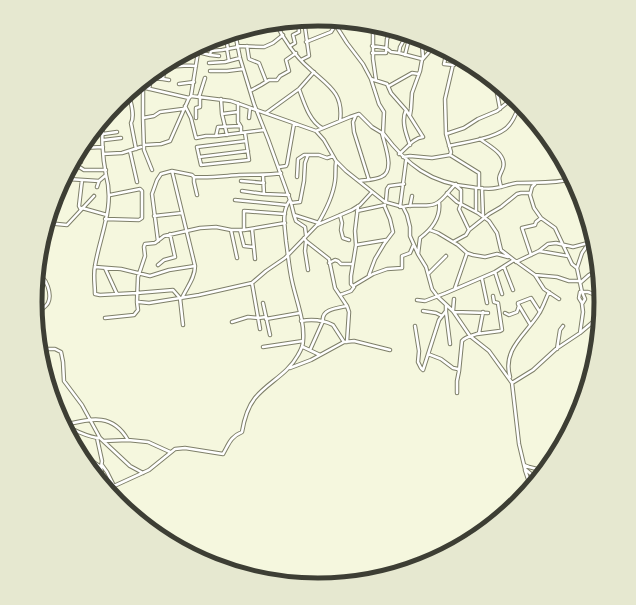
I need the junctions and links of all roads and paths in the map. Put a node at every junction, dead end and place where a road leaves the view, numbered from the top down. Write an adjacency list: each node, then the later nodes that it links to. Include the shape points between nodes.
1 (299, 27): 16 (street, via 299,32 293,35 295,43)
2 (305, 27): 13 (street)
3 (334, 27): 13 (street, via 331,32)
4 (338, 27): 47 (street)
5 (279, 28): 7 (street)
6 (373, 31): 17 (street)
7 (283, 35): 15 (street, via 264,47); 16 (street)
8 (389, 35): 19 (street)
9 (236, 38): 14 (street)
10 (404, 40): 25 (street)
11 (408, 41): 28 (street)
12 (226, 42): 20 (street)
13 (306, 42): 33 (street, via 309,56)
14 (238, 46): 15 (street); 20 (street); 30 (street)
15 (247, 46): 50 (street, via 249,59 259,63)
16 (290, 46): 23 (street)
17 (372, 46): 19 (street); 24 (street)
18 (422, 46): 32 (street)
19 (386, 48): 24 (street, via 386,53); 25 (street)
20 (227, 49): 27 (street, via 211,50); 34 (street)
21 (430, 50): 32 (street)
22 (201, 53): 27 (street)
23 (296, 53): 33 (street); 50 (street, via 286,60 289,71 277,80)
24 (372, 53): 49 (street)
25 (399, 53): 28 (street)
26 (198, 54): 37 (street)
27 (210, 55): 29 (street)
28 (405, 55): 32 (street)
29 (219, 56)
30 (240, 58): 34 (street); 39 (street)
31 (446, 58): 36 (street, via 445,65)
32 (423, 59): 43 (street)
33 (301, 60): 41 (street)
34 (229, 61): 35 (street)
35 (210, 63)
36 (454, 65): 95 (street, via 445,99)
37 (196, 66): 38 (street); 51 (street)
38 (174, 67)
39 (243, 68): 40 (street); 59 (street)
40 (210, 71)
41 (314, 72): 57 (street); 82 (street, via 340,102)
42 (164, 73): 46 (street)
43 (419, 74): 54 (street, via 412,74); 78 (street, via 412,93)
44 (156, 78): 46 (street)
45 (205, 78): 62 (street)
46 (163, 79): 48 (street)
47 (371, 79): 49 (street); 93 (street, via 384,112)
48 (169, 80)
49 (376, 80): 54 (street)
50 (266, 81): 59 (street)
51 (194, 82): 53 (street); 61 (street)
52 (150, 83): 56 (street)
53 (180, 84)
54 (388, 86): 72 (street)
55 (145, 88): 56 (street)
56 (149, 89): 61 (street)
57 (300, 89): 75 (street); 86 (street, via 312,119)
58 (140, 91): 79 (street)
59 (250, 91): 71 (street)
60 (497, 93): 70 (street)
61 (190, 97): 62 (street); 67 (street)
62 (200, 97): 63 (street); 80 (street)
63 (221, 98): 66 (street); 76 (street)
64 (130, 100): 107 (street)
65 (508, 102): 70 (street)
66 (238, 103): 68 (street); 74 (street)
67 (185, 106): 69 (street); 97 (street, via 196,138)
68 (250, 108): 71 (street); 81 (street)
69 (183, 109): 79 (street, via 160,112); 103 (street, via 170,141)
70 (500, 109): 95 (street, via 464,128)
71 (256, 110): 75 (street); 88 (street)
72 (406, 110): 78 (street); 102 (street, via 405,132)
73 (517, 110): 99 (street, via 511,124)
74 (238, 112): 76 (street); 85 (street)
75 (266, 113): 83 (street)
76 (222, 114): 84 (street)
77 (356, 114): 82 (street); 93 (street); 131 (street, via 353,122 354,132)
78 (410, 115): 102 (street, via 423,137 415,139)
79 (143, 118): 103 (street)
80 (196, 118)
81 (249, 118)
82 (340, 121): 86 (street)
83 (294, 124): 89 (street); 120 (street, via 287,164)
84 (225, 126): 85 (street); 96 (street); 97 (street, via 218,127)
85 (240, 126): 91 (street)
86 (322, 128): 89 (street)
87 (103, 129): 94 (street)
88 (264, 130): 92 (street); 120 (street)
89 (316, 131): 114 (street)
90 (117, 132): 94 (street)
91 (241, 133): 92 (street); 96 (street)
92 (245, 133): 101 (street)
93 (382, 133): 111 (street); 131 (street, via 389,166 382,177)
94 (103, 134): 100 (street)
95 (446, 134): 104 (street)
96 (226, 135): 97 (street)
97 (216, 136)
98 (121, 138): 100 (street)
99 (480, 139): 104 (street); 141 (street, via 495,149 503,161 499,177)
100 (104, 140): 105 (street)
101 (246, 141): 109 (street); 115 (street, via 197,147)
102 (410, 145): 111 (street)
103 (143, 146): 107 (street); 122 (street)
104 (449, 146): 113 (street)
105 (102, 147): 106 (street); 110 (street)
106 (89, 148)
107 (136, 149): 108 (street)
108 (130, 151): 110 (street); 136 (street)
109 (248, 151): 115 (street); 115 (street, via 250,159 244,160 201,165)
110 (103, 154): 121 (street)
111 (399, 154): 116 (street)
112 (308, 155): 114 (street, via 327,158); 128 (street, via 298,159); 155 (street, via 300,202)
113 (450, 155): 116 (street, via 432,158); 143 (street, via 479,173)
114 (333, 156): 118 (street)
115 (199, 157)
116 (403, 157): 117 (street)
117 (406, 160): 138 (street); 140 (street, via 433,178)
118 (336, 161): 134 (street); 177 (street, via 332,193)
119 (78, 166): 121 (street, via 84,170)
120 (279, 167): 124 (street)
121 (106, 170): 125 (street)
122 (152, 170)
123 (172, 171): 127 (street); 166 (street); 170 (street, via 161,174 154,187)
124 (281, 173): 126 (street); 151 (street)
125 (106, 174): 132 (street); 149 (street)
126 (263, 175): 127 (street); 137 (street)
127 (194, 177): 150 (street)
128 (297, 177)
129 (70, 179): 130 (street)
130 (82, 180): 132 (street); 163 (street, via 79,206)
131 (369, 180): 134 (street)
132 (99, 181): 142 (street)
133 (241, 181): 137 (street)
134 (359, 181): 145 (street)
135 (566, 181): 139 (street)
136 (137, 182)
137 (264, 184): 148 (street)
138 (404, 184): 157 (street, via 389,186); 162 (street)
139 (535, 184): 141 (street, via 515,183); 147 (street)
140 (455, 185): 143 (street); 146 (street); 158 (street, via 461,190)
141 (501, 186): 143 (street)
142 (97, 187)
143 (479, 188): 165 (street); 172 (street)
144 (242, 191): 148 (street)
145 (372, 192): 157 (street); 160 (street)
146 (447, 193): 156 (street); 158 (street)
147 (530, 193): 172 (street, via 517,194); 173 (street, via 534,208)
148 (264, 194): 151 (street)
149 (110, 195): 168 (street); 174 (street, via 142,190 142,218)
150 (197, 195)
151 (289, 195): 155 (street)
152 (94, 196): 163 (street)
153 (412, 196): 161 (street)
154 (235, 200): 159 (street)
155 (291, 201): 159 (street); 169 (street)
156 (439, 202): 161 (street); 182 (street, via 440,211)
157 (385, 203): 162 (street); 164 (street); 187 (street, via 393,231)
158 (461, 204): 165 (street); 183 (street, via 459,209)
159 (286, 205): 167 (street)
160 (358, 206): 164 (street); 171 (street)
161 (410, 206): 162 (street)
162 (402, 207): 193 (street, via 407,215)
163 (82, 209): 168 (street); 176 (street, via 67,225)
164 (357, 211): 191 (street)
165 (476, 212): 172 (street)
166 (182, 213): 170 (street); 179 (street)
167 (285, 214): 175 (street); 181 (street, via 244,211)
168 (107, 215): 174 (street)
169 (294, 215): 177 (street); 185 (street, via 296,221 305,226)
170 (154, 216): 188 (street)
171 (340, 216): 177 (street); 186 (street, via 343,238)
172 (484, 217): 183 (street); 203 (street, via 494,227 501,250)
173 (541, 218): 192 (street, via 555,228); 199 (street, via 535,225 522,228)
174 (105, 219): 210 (street)
175 (285, 223): 178 (street); 197 (street)
176 (53, 224)
177 (318, 224): 185 (street)
178 (252, 229): 181 (street); 194 (street)
179 (187, 230): 180 (street, via 216,227); 184 (street); 209 (street)
180 (231, 230): 181 (street); 202 (street)
181 (242, 230): 194 (street, via 244,246)
182 (430, 230): 189 (street); 198 (street, via 420,238)
183 (469, 230): 189 (street)
184 (170, 234): 188 (street); 208 (street, via 175,257)
185 (306, 238): 197 (street); 206 (street, via 327,257); 214 (street)
186 (349, 240)
187 (386, 240): 191 (street); 220 (street)
188 (158, 242): 217 (street, via 144,245 145,256)
189 (453, 242): 196 (street)
190 (588, 244): 192 (street, via 573,247); 213 (street)
191 (356, 245): 207 (street)
192 (564, 245): 195 (street, via 548,244); 201 (street)
193 (414, 246): 198 (street); 220 (street, via 410,253 402,256 402,268 387,269)
194 (253, 247): 204 (street)
195 (539, 251): 199 (street); 201 (street)
196 (467, 253): 203 (street, via 485,256 497,254); 226 (street)
197 (288, 254): 224 (street); 253 (street)
198 (418, 254): 218 (street)
199 (531, 255): 205 (street)
200 (446, 256): 218 (street)
201 (569, 256): 213 (street)
202 (236, 258)
203 (511, 258): 205 (street)
204 (255, 259)
205 (515, 261): 211 (street); 219 (street)
206 (329, 263): 207 (street, via 335,260 341,264); 234 (street, via 335,288)
207 (353, 264): 225 (street, via 351,281)
208 (158, 265)
209 (195, 266): 217 (street, via 166,270 152,276); 237 (street, via 194,278)
210 (94, 267): 212 (street); 231 (street, via 96,294)
211 (504, 267): 215 (street); 227 (street)
212 (105, 268): 217 (street); 231 (street)
213 (577, 268): 223 (street)
214 (308, 270)
215 (495, 272): 222 (street); 232 (street)
216 (593, 273): 223 (street)
217 (139, 274): 230 (street)
218 (428, 274): 236 (street, via 432,289)
219 (535, 275): 223 (street); 228 (street)
220 (368, 276): 225 (street)
221 (43, 278): 247 (street, via 50,293 47,304)
222 (482, 279): 226 (street); 243 (street)
223 (580, 282): 229 (street)
224 (252, 283): 237 (street); 258 (street)
225 (354, 286): 234 (street, via 352,291)
226 (455, 289): 236 (street)
227 (513, 290)
228 (549, 292): 239 (street); 252 (street)
229 (582, 292): 233 (street); 269 (street, via 585,299 582,304)
230 (137, 293): 231 (street); 237 (street, via 173,290); 241 (street)
231 (117, 294)
232 (502, 294)
233 (594, 294)
234 (340, 295): 245 (street)
235 (493, 296): 270 (street, via 494,302 498,303 502,330)
236 (438, 297): 240 (street, via 425,301); 244 (street)
237 (181, 298): 241 (street, via 149,303); 265 (street)
238 (454, 299): 250 (street)
239 (559, 299)
240 (417, 300)
241 (137, 301): 257 (street, via 138,310 134,315)
242 (263, 303): 259 (street)
243 (487, 304)
244 (446, 305): 249 (street); 250 (street)
245 (347, 306): 261 (street, via 330,310 324,314); 274 (street, via 349,319)
246 (519, 306): 252 (street, via 518,303 531,298); 255 (street, via 514,314); 264 (street)
247 (42, 309)
248 (423, 311): 256 (street)
249 (446, 312): 256 (street); 275 (street)
250 (454, 312): 251 (street); 272 (street)
251 (483, 312): 254 (street); 270 (street, via 480,332)
252 (540, 312): 264 (street)
253 (300, 313): 259 (street); 260 (street)
254 (488, 313)
255 (505, 313)
256 (442, 316): 282 (street)
257 (105, 318)
258 (258, 318): 259 (street); 263 (street, via 248,317); 268 (street)
259 (266, 318): 271 (street)
260 (301, 321): 261 (street); 273 (street)
261 (323, 321): 274 (street, via 333,325); 280 (street)
262 (594, 321): 269 (street)
263 (232, 322)
264 (530, 324): 286 (street, via 517,341 509,359)
265 (183, 325)
266 (415, 326): 282 (street, via 418,362 423,370)
267 (562, 326): 279 (street)
268 (260, 329)
269 (580, 333): 279 (street)
270 (477, 334): 272 (street)
271 (270, 335)
272 (470, 336): 285 (street, via 462,342); 286 (street, via 489,351)
273 (303, 342): 276 (street); 277 (street)
274 (345, 342): 281 (street, via 354,341); 283 (street)
275 (450, 344)
276 (263, 347)
277 (302, 347): 280 (street); 284 (street)
278 (46, 349): 288 (street, via 61,352 64,381)
279 (556, 349): 286 (street, via 533,370)
280 (310, 350): 283 (street)
281 (390, 350)
282 (428, 354): 285 (street)
283 (321, 355): 284 (street)
284 (289, 369): 293 (street, via 254,399 242,432 228,443 223,454 185,448)
285 (459, 371): 287 (street)
286 (511, 381): 295 (street)
287 (457, 393)
288 (92, 421): 289 (street); 291 (street); 292 (street, via 113,423)
289 (70, 424)
290 (72, 429): 291 (street)
291 (100, 439): 292 (street); 296 (street); 299 (street, via 130,466)
292 (128, 440): 293 (street, via 148,442)
293 (171, 452): 299 (street)
294 (91, 460): 296 (street)
295 (524, 465): 297 (street); 298 (street)
296 (101, 466): 299 (street, via 114,486); 300 (street)
297 (525, 469): 301 (street); 302 (street)
298 (538, 469)
299 (143, 473)
300 (102, 475)
301 (533, 476)
302 (529, 481)

